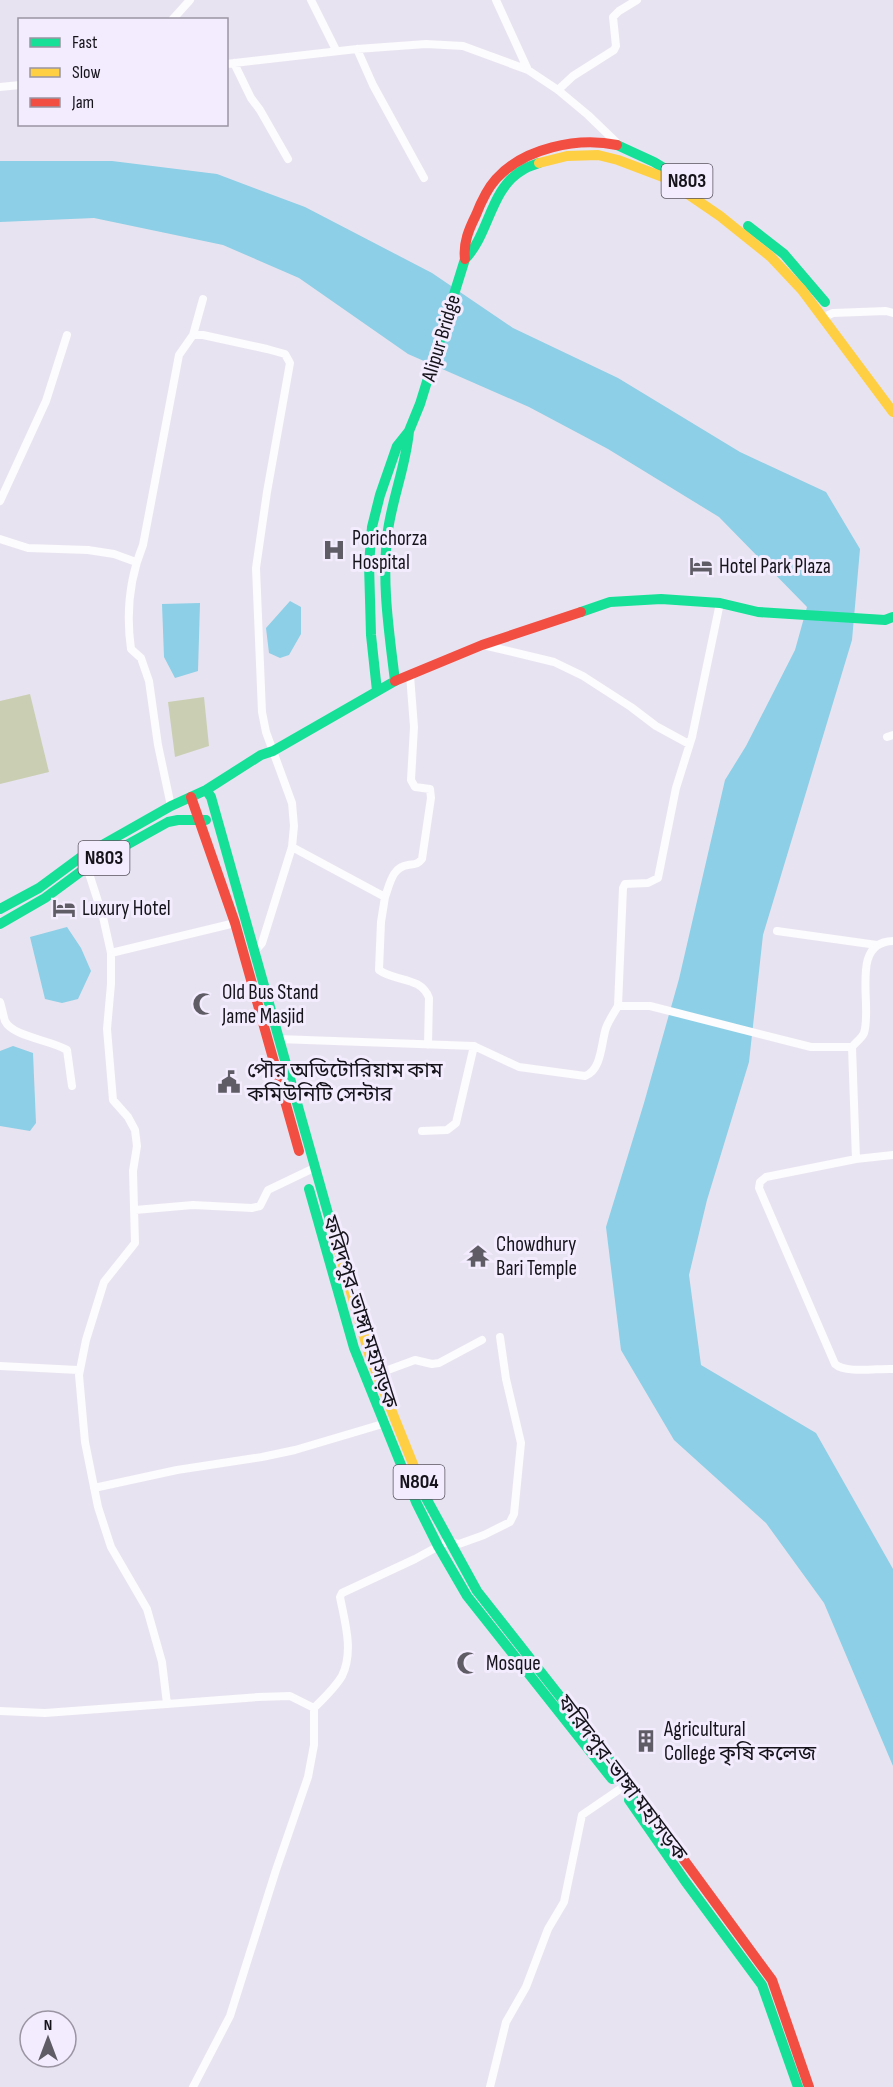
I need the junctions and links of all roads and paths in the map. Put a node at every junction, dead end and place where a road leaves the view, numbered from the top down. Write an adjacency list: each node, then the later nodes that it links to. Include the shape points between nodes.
1 (190, 0): 5 (street)
2 (311, 0): 7 (street)
3 (496, 0): 9 (street)
4 (637, 0): 12 (street, via 613,17 614,50)
5 (174, 18)
6 (357, 49): 7 (street); 9 (street, via 426,44 463,46); 16 (street)
7 (336, 50): 8 (street)
8 (230, 63): 14 (street)
9 (528, 70): 12 (street)
10 (18, 85): 11 (street)
11 (0, 87)
12 (558, 90): 13 (street)
13 (619, 145): 15 (street); 17 (main road, N803, via 565,144 514,161 482,199 463,247); 20 (main road, N803, via 670,169 784,254 808,280)
14 (288, 159)
15 (618, 160): 17 (main road, N803, via 598,155 567,156 520,171 507,184 473,251); 20 (main road, N803, via 663,177 720,216 771,258)
16 (424, 178)
17 (465, 259): 25 (main road, Alipur Bridge / N803)
18 (203, 299): 22 (street)
19 (893, 313): 20 (street)
20 (829, 315): 23 (main road, N803); 24 (main road, N803)
21 (67, 335): 26 (street, via 46,401)
22 (193, 335): 28 (street, via 179,355); 36 (street, via 285,354 290,363 256,568 262,712)
23 (893, 395)
24 (893, 412)
25 (409, 431): 33 (main road, N803, via 388,530 386,563); 34 (main road, N803, via 397,446 372,527 371,635)
26 (0, 501)
27 (0, 539): 28 (street, via 28,548 114,554)
28 (136, 562): 39 (street, via 129,620 131,649 141,658 149,681)
29 (720, 603): 30 (main road, via 758,612); 31 (main road, via 661,599 610,602); 35 (street)
30 (889, 619)
31 (482, 645): 32 (main road); 35 (street, via 554,662 583,676)
32 (410, 675): 33 (main road); 46 (street, via 414,727 411,780 415,787 430,789 431,798 422,859 395,872)
33 (395, 681): 34 (main road, N803)
34 (377, 691): 36 (main road, N803)
35 (689, 744): 56 (street, via 658,878 648,884 625,884)
36 (273, 750): 37 (main road, N803); 40 (main road, N803, via 266,761 223,788); 42 (street, via 292,803)
37 (206, 790): 38 (main road, N803); 40 (main road, ফরিদপুর-ভাঙ্গা মহাসড়ক / N804)
38 (191, 797): 39 (main road, N803); 41 (main road, ফরিদপুর-ভাঙ্গা মহাসড়ক / N804)
39 (171, 806): 43 (main road, N803)
40 (214, 815): 41 (main road, N803); 44 (main road, ফরিদপুর-ভাঙ্গা মহাসড়ক / N804)
41 (201, 821): 43 (main road, N803, via 168,822); 45 (main road, ফরিদপুর-ভাঙ্গা মহাসড়ক / N804)
42 (292, 847): 46 (street); 53 (street, via 262,943)
43 (84, 862): 47 (main road, N803); 49 (main road, N803, via 45,898); 54 (street)
44 (237, 891): 45 (main road); 53 (main road, ফরিদপুর-ভাঙ্গা মহাসড়ক / N804)
45 (225, 895): 48 (main road, ফরিদপুর-ভাঙ্গা মহাসড়ক / N804)
46 (385, 897): 58 (street, via 379,970 426,990)
47 (0, 909)
48 (234, 923): 54 (street); 57 (main road, ফরিদপুর-ভাঙ্গা মহাসড়ক / N804)
49 (0, 924)
50 (777, 931): 52 (street)
51 (893, 942): 52 (street)
52 (877, 945): 60 (street, via 867,961 863,1035)
53 (254, 952): 57 (main road, ফরিদপুর-ভাঙ্গা মহাসড়ক / N804)
54 (111, 953): 66 (street, via 107,1029 111,1089 113,1100 135,1130)
55 (0, 1002): 61 (street, via 6,1023 18,1032 67,1050)
56 (618, 1006): 59 (street, via 606,1028 596,1068 585,1076 519,1067); 60 (street, via 650,1006 811,1047)
57 (273, 1041): 58 (street); 65 (main road, ফরিদপুর-ভাঙ্গা মহাসড়ক / N804)
58 (428, 1045): 59 (street)
59 (474, 1046): 62 (street, via 456,1123 447,1130)
60 (852, 1047): 64 (street)
61 (72, 1086)
62 (422, 1131)
63 (893, 1155): 64 (street)
64 (856, 1159): 74 (street, via 766,1177 759,1188 835,1364 849,1370)
65 (310, 1171): 66 (street, via 268,1190 260,1206 252,1208 193,1205); 67 (main road, ফরিদপুর-ভাঙ্গা মহাসড়ক / N804); 68 (main road, ফরিদপুর-ভাঙ্গা মহাসড়ক / N804)
66 (135, 1210): 75 (street, via 135,1243 104,1282)
67 (354, 1301): 68 (main road); 71 (main road, ফরিদপুর-ভাঙ্গা মহাসড়ক / N804)
68 (341, 1305): 72 (main road, ফরিদপুর-ভাঙ্গা মহাসড়ক / N804)
69 (500, 1337): 80 (street, via 521,1443 514,1514 510,1522 484,1535 459,1544)
70 (482, 1340): 76 (street, via 439,1363 415,1360)
71 (366, 1343): 72 (main road); 76 (main road, ফরিদপুর-ভাঙ্গা মহাসড়ক / N804)
72 (354, 1348): 78 (main road, ফরিদপুর-ভাঙ্গা মহাসড়ক / N804)
73 (0, 1366): 75 (street)
74 (893, 1369)
75 (78, 1370): 79 (street)
76 (376, 1374): 77 (main road, ফরিদপুর-ভাঙ্গা মহাসড়ক / N804)
77 (395, 1419): 78 (street); 80 (main road, ফরিদপুর-ভাঙ্গা মহাসড়ক / N804)
78 (384, 1424): 79 (street, via 295,1450); 80 (main road, ফরিদপুর-ভাঙ্গা মহাসড়ক / N804, via 416,1502)
79 (94, 1488): 81 (street, via 111,1547 147,1609 162,1662)
80 (443, 1544): 82 (street, via 342,1593 347,1656 342,1676); 84 (main road, ফরিদপুর-ভাঙ্গা মহাসড়ক / N804, via 519,1652)
81 (167, 1704): 82 (street, via 290,1696); 83 (street, via 45,1713)
82 (314, 1708): 86 (street, via 314,1745 308,1776 230,2016)
83 (0, 1711)
84 (624, 1786): 85 (main road, ফরিদপুর-ভাঙ্গা মহাসড়ক / N804); 87 (street, via 582,1815 564,1902 506,2022)
85 (712, 1908): 88 (main road, ফরিদপুর-ভাঙ্গা মহাসড়ক / N804, via 762,1985); 89 (main road, ফরিদপুর-ভাঙ্গা মহাসড়ক / N804, via 772,1980)
86 (193, 2087)
87 (490, 2087)
88 (798, 2087)
89 (809, 2087)

